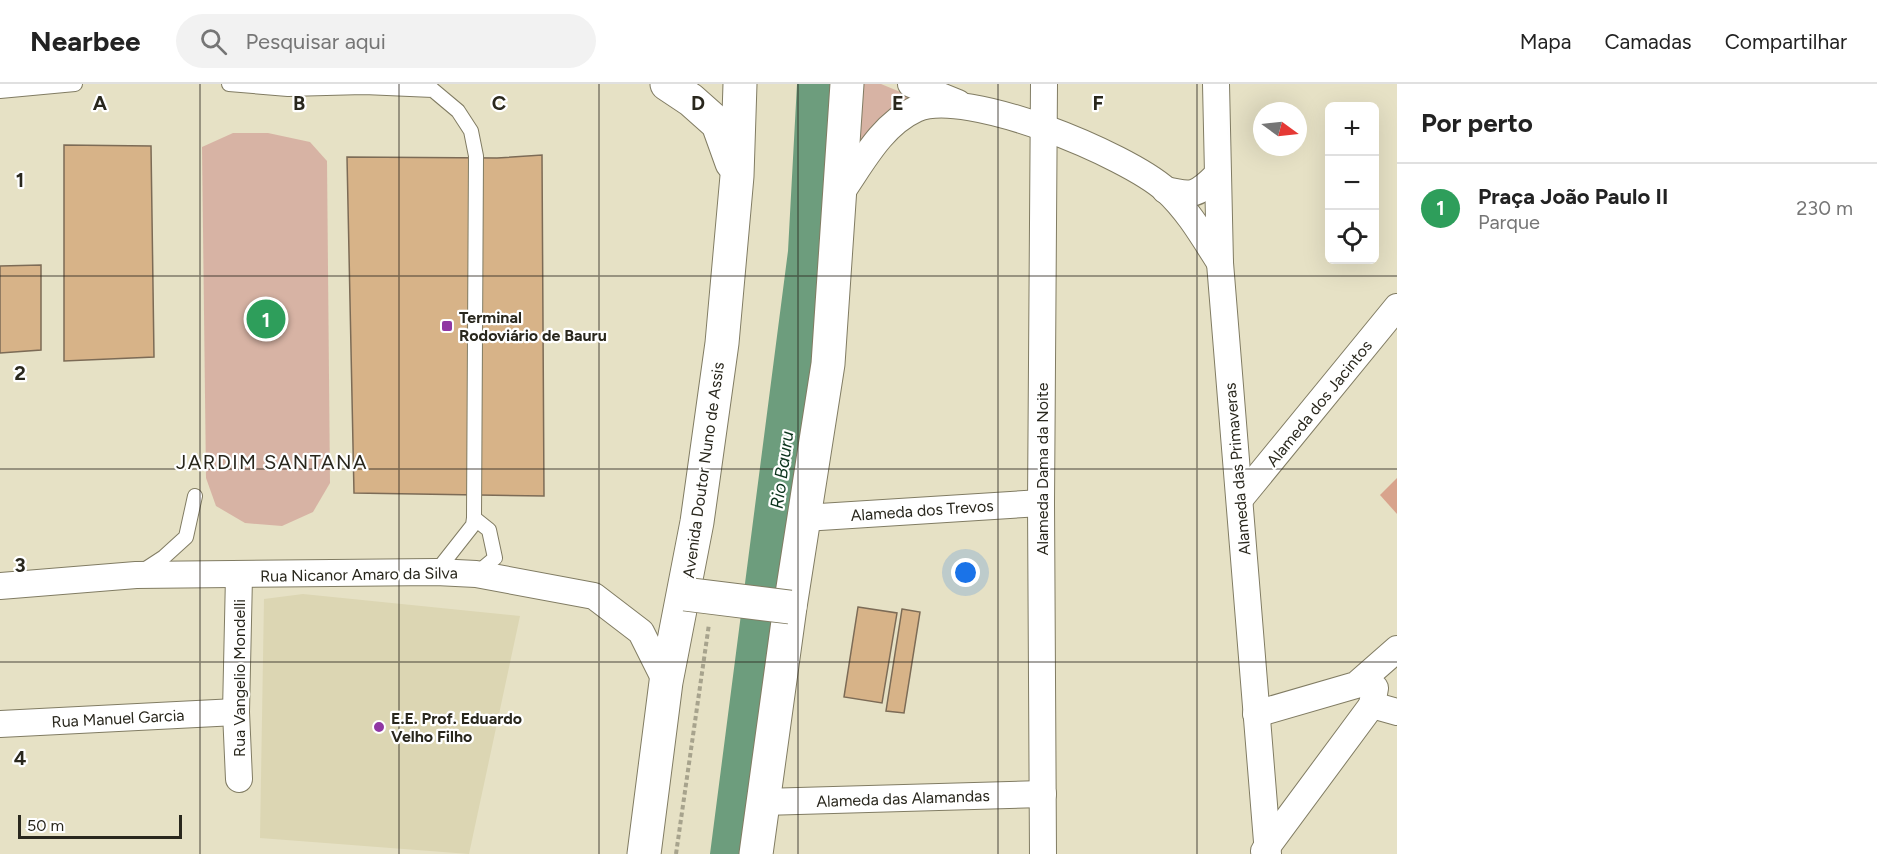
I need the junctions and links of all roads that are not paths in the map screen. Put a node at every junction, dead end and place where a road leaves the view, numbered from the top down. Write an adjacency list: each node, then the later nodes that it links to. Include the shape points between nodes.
1 (75, 84): 9 (lane)
2 (229, 84): 21 (lane, via 288,89 433,90 458,111 471,131 476,156)
3 (667, 84): 12 (main road, via 718,124)
4 (740, 84): 12 (main road, Avenida Doutor Nuno de Assis)
5 (847, 84): 15 (main road)
6 (911, 84): 10 (street)
7 (1044, 84): 11 (street, Alameda Dama da Noite)
8 (1216, 84): 13 (street, Alameda das Primaveras)
9 (0, 91)
10 (966, 107): 11 (street); 15 (street, via 917,108 887,129)
11 (1045, 128): 14 (street, via 1115,156); 20 (street, Alameda Dama da Noite)
12 (737, 176): 28 (main road, Avenida Doutor Nuno de Assis, via 722,343)
13 (1216, 176): 14 (street, via 1202,190 1189,195); 16 (street, Alameda das Primaveras)
14 (1165, 190): 16 (street, via 1193,222)
15 (842, 193): 22 (main road, via 828,364)
16 (1220, 263): 19 (street, Alameda das Primaveras)
17 (1397, 307): 19 (street, Alameda dos Jacintos)
18 (195, 496): 25 (lane, via 186,537)
19 (1240, 499): 35 (street, Alameda das Primaveras)
20 (1041, 503): 22 (street, Alameda dos Trevos); 38 (street, Alameda Dama da Noite)
21 (474, 518): 23 (lane, via 473,525); 24 (lane, via 489,530 495,558)
22 (804, 518): 29 (main road)
23 (436, 572): 24 (street, Rua Nicanor Amaro da Silva); 26 (street, Rua Nicanor Amaro da Silva)
24 (476, 574): 31 (street, Rua Nicanor Amaro da Silva, via 594,596 641,632)
25 (136, 575): 26 (street, Rua Nicanor Amaro da Silva); 27 (street, Rua Nicanor Amaro da Silva)
26 (239, 576): 33 (street, Rua Vangelio Mondelli)
27 (2, 583)
28 (685, 594): 29 (main road, bridge); 31 (main road, Avenida Doutor Nuno de Assis)
29 (790, 607): 39 (main road)
30 (1388, 657): 32 (street); 35 (street, via 1356,685)
31 (666, 682): 41 (main road, Avenida Doutor Nuno de Assis)
32 (1372, 705): 34 (street); 40 (street)
33 (236, 712): 36 (street, Rua Manuel Garcia); 37 (street, Rua Vangelio Mondelli)
34 (1397, 712)
35 (1256, 714): 40 (street, Alameda das Primaveras)
36 (0, 724)
37 (239, 779)
38 (1043, 794): 39 (street, Alameda das Alamandas); 43 (street, Alameda Dama da Noite)
39 (763, 802): 42 (main road)
40 (1266, 851)
41 (644, 854)
42 (756, 854)
43 (1043, 854)

